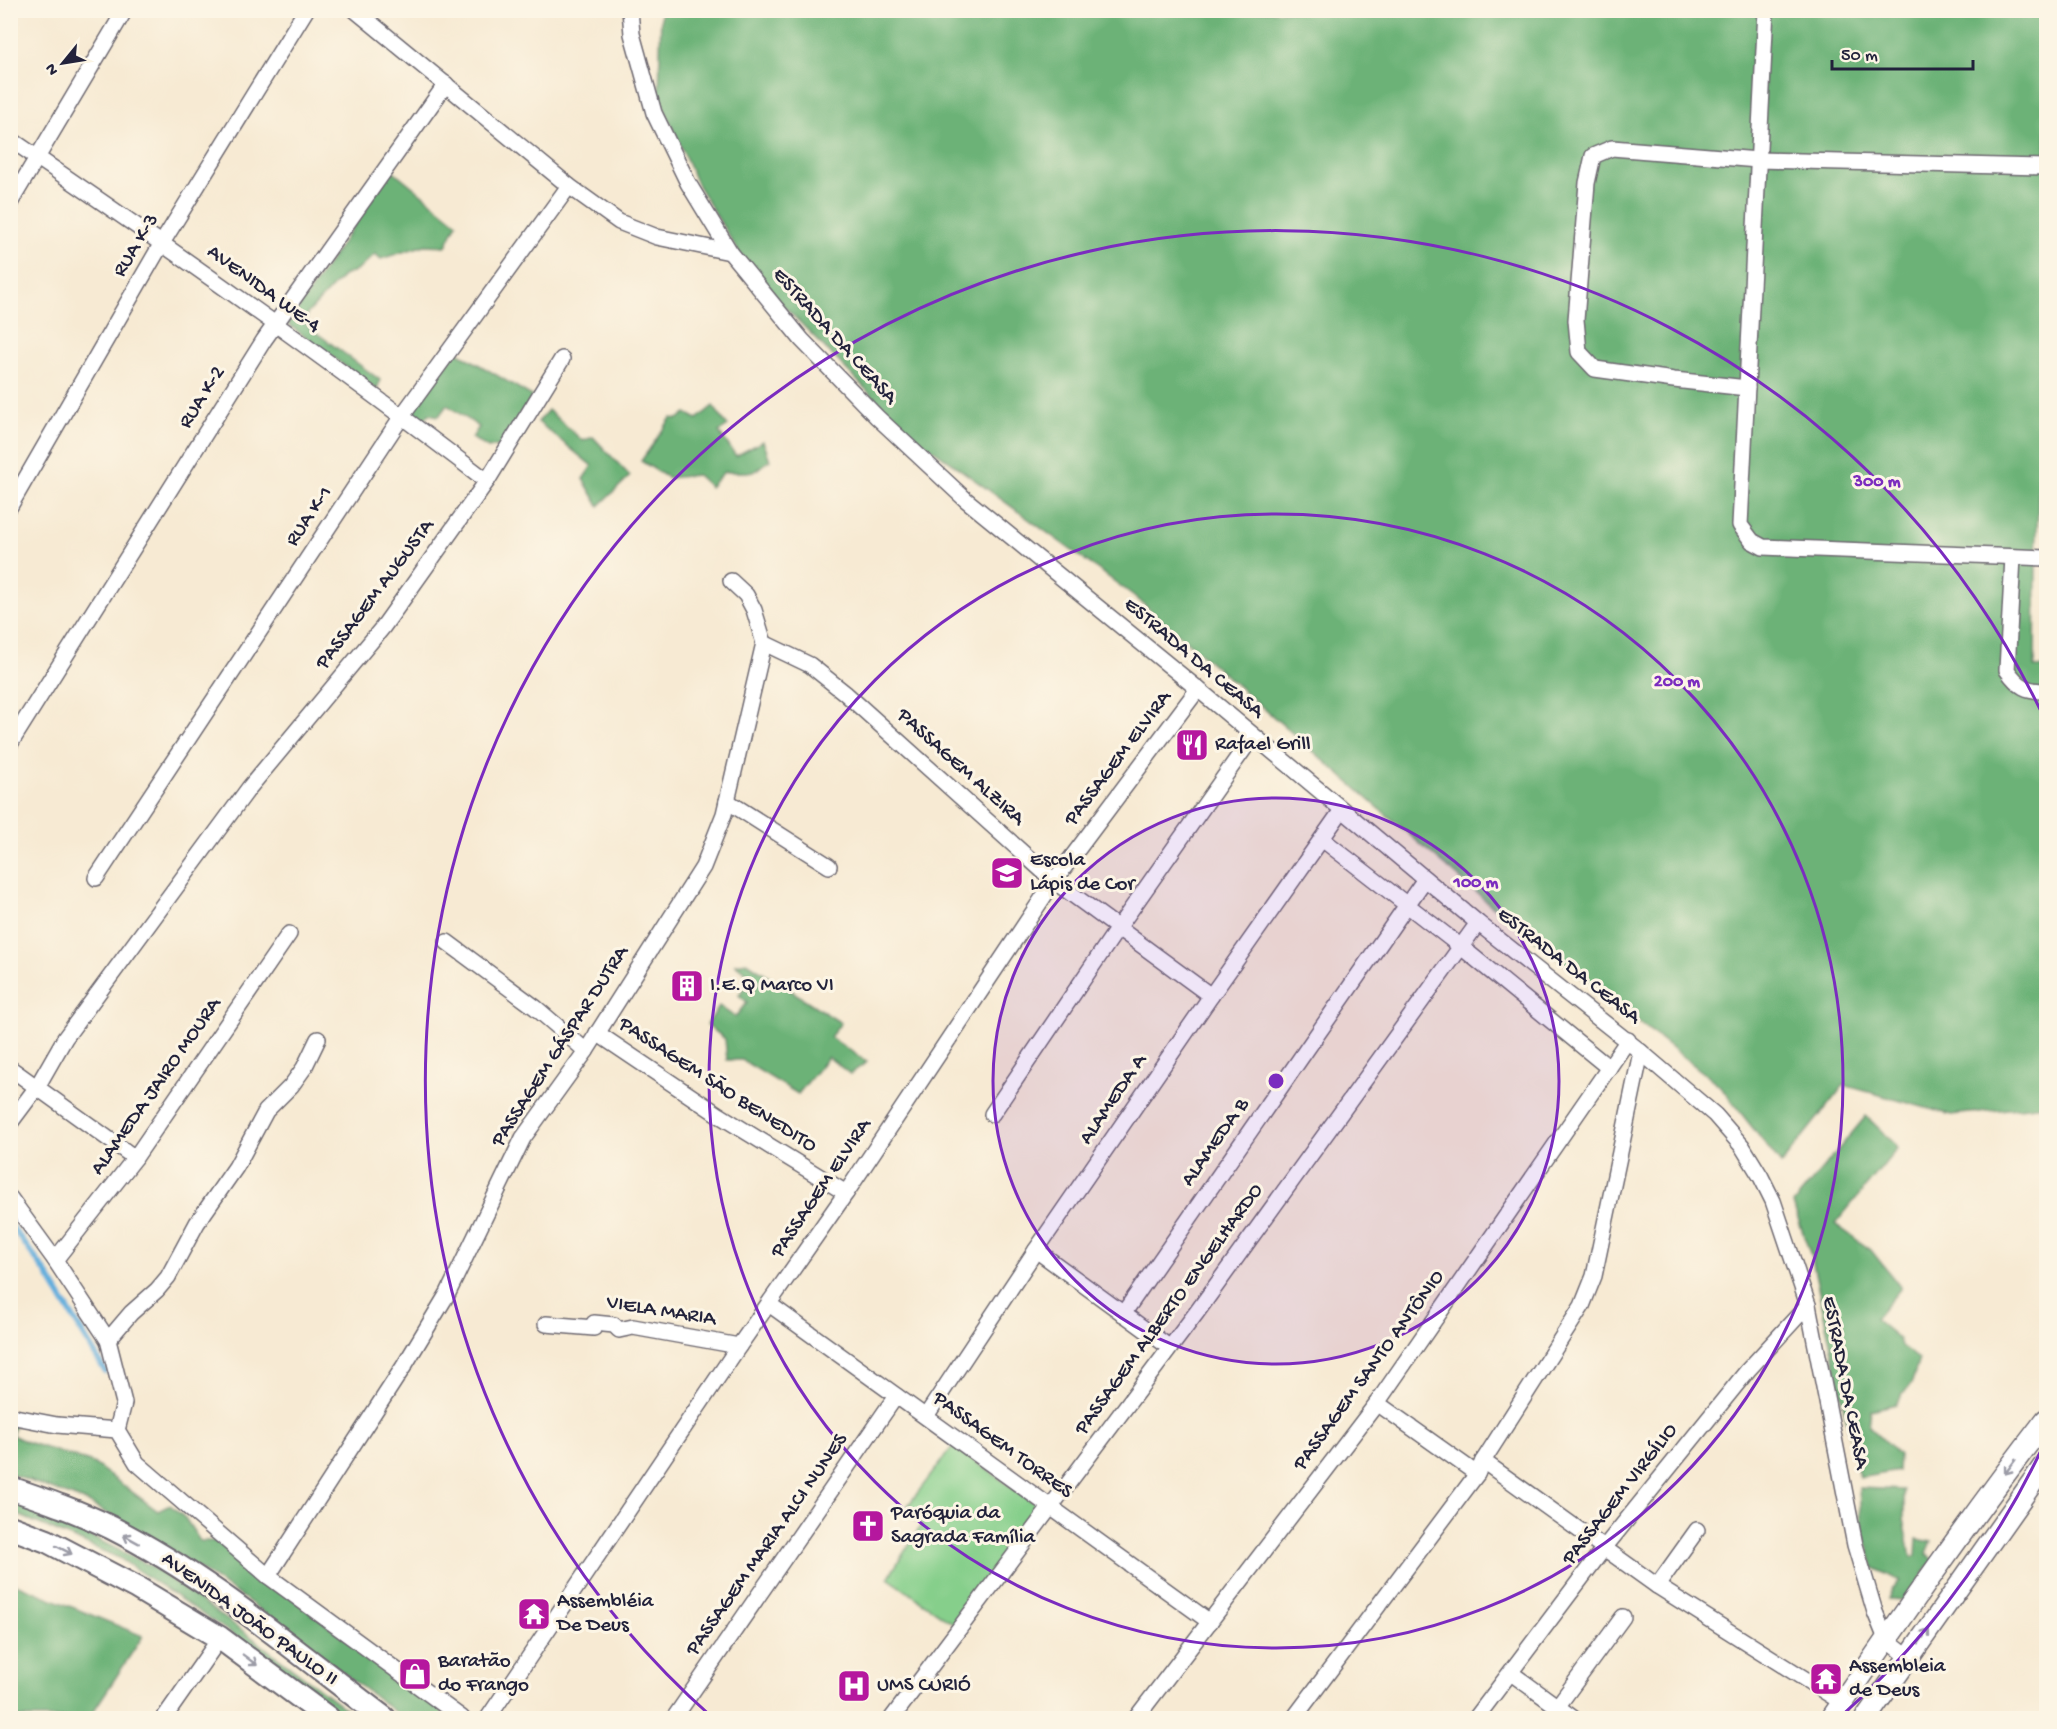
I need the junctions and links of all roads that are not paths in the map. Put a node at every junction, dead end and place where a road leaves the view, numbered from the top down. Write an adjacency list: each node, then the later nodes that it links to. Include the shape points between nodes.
1 (125, 10): 8 (street)
2 (306, 10): 13 (street, RUA K-3)
3 (356, 10): 6 (street)
4 (630, 10): 14 (street, ESTRADA DA CEASA, via 632,34 654,113 688,183)
5 (1766, 10): 9 (street)
6 (446, 84): 11 (street); 15 (street, RUA K-2)
7 (10, 140): 8 (street, AVENIDA WE-4)
8 (36, 157): 12 (street); 13 (street, AVENIDA WE-4)
9 (1758, 160): 10 (street); 17 (street); 17 (street, via 1611,148 1593,156 1587,183 1576,320 1579,352 1595,369)
10 (2046, 167)
11 (569, 186): 14 (street, via 619,222 657,237); 18 (street, RUA K-1)
12 (10, 202)
13 (162, 243): 15 (street, AVENIDA WE-4); 20 (street, RUA K-3)
14 (730, 252): 25 (street, ESTRADA DA CEASA, via 802,340 877,417 965,499)
15 (274, 324): 18 (street, AVENIDA WE-4); 28 (street, RUA K-2)
16 (562, 359): 19 (street, PASSAGEM AUGUSTA)
17 (1747, 388): 21 (street, via 1740,525 1752,542 1763,547)
18 (402, 416): 19 (street, AVENIDA WE-4); 33 (street, RUA K-1)
19 (487, 481): 50 (street, PASSAGEM AUGUSTA, via 383,627 207,844 65,1038)
20 (10, 506)
21 (2013, 558): 22 (street); 26 (street, via 2007,670 2017,684)
22 (2046, 558)
23 (731, 581): 24 (street, via 746,595 754,610)
24 (764, 643): 29 (street, PASSAGEM GÁSPAR DUTRA); 35 (street, PASSAGEM ALZIRA, via 810,665 845,693)
25 (1198, 689): 27 (street, ESTRADA DA CEASA); 35 (street, PASSAGEM ELVIRA)
26 (2046, 692)
27 (1253, 736): 30 (street, ESTRADA DA CEASA); 38 (street)
28 (10, 744)
29 (727, 801): 32 (street); 43 (street, PASSAGEM GÁSPAR DUTRA, via 703,867)
30 (1342, 810): 31 (street, ALAMEDA A); 34 (street, ESTRADA DA CEASA)
31 (1322, 838): 36 (street); 42 (street, ALAMEDA A)
32 (829, 866)
33 (96, 878)
34 (1425, 879): 36 (street, ALAMEDA B); 37 (street, ESTRADA DA CEASA)
35 (1054, 881): 38 (street, PASSAGEM ALZIRA); 54 (street, PASSAGEM ELVIRA)
36 (1406, 904): 41 (street); 60 (street, ALAMEDA B)
37 (1478, 923): 41 (street, PASSAGEM ALBERTO ENGELHARDO); 45 (street, ESTRADA DA CEASA)
38 (1118, 928): 42 (street, PASSAGEM ALZIRA); 51 (street)
39 (289, 934): 53 (street, ALAMEDA JAIRO MOURA)
40 (447, 942): 46 (street)
41 (1460, 946): 49 (street); 64 (street, PASSAGEM ALBERTO ENGELHARDO)
42 (1211, 996): 56 (street, ALAMEDA A)
43 (597, 1033): 46 (street, PASSAGEM GÁSPAR DUTRA); 54 (street, PASSAGEM SÃO BENEDITO, via 719,1115)
44 (318, 1039): 62 (street, via 291,1086 266,1110 168,1277)
45 (1628, 1040): 47 (street, ESTRADA DA CEASA); 49 (street, PASSAGEM SANTO ANTÔNIO)
46 (586, 1051): 78 (street, PASSAGEM GÁSPAR DUTRA, via 523,1138 448,1293)
47 (1641, 1052): 59 (street, ESTRADA DA CEASA, via 1715,1115 1742,1146 1773,1201); 72 (street, via 1589,1287)
48 (10, 1068): 50 (street)
49 (1609, 1068): 66 (street, PASSAGEM SANTO ANTÔNIO)
50 (37, 1087): 52 (street, PASSAGEM AUGUSTA); 53 (street)
51 (992, 1114)
52 (10, 1123)
53 (135, 1158): 57 (street, ALAMEDA JAIRO MOURA)
54 (846, 1193): 58 (street, PASSAGEM ELVIRA)
55 (10, 1198): 57 (street)
56 (1036, 1250): 60 (street); 68 (street, ALAMEDA A)
57 (55, 1260): 62 (street)
58 (769, 1304): 63 (street, PASSAGEM ELVIRA); 65 (street, PASSAGEM TORRES)
59 (1808, 1305): 77 (street, PASSAGEM VIRGÍLIO, via 1748,1370); 83 (street, ESTRADA DA CEASA, via 1855,1545)
60 (1123, 1314): 64 (street)
61 (546, 1324): 63 (street, VIELA MARIA, via 594,1328 594,1323 614,1325 618,1330 633,1327)
62 (108, 1340): 70 (street, via 124,1403)
63 (739, 1346): 92 (street, PASSAGEM ELVIRA)
64 (1169, 1347): 74 (street, PASSAGEM ALBERTO ENGELHARDO)
65 (896, 1396): 68 (street, PASSAGEM TORRES); 93 (street, PASSAGEM MARIA ALCI NUNES)
66 (1377, 1402): 72 (street); 81 (street, PASSAGEM SANTO ANTÔNIO)
67 (10, 1416): 70 (street)
68 (926, 1416): 74 (street, PASSAGEM TORRES)
69 (2046, 1420): 83 (main road, one-way to 83)
70 (117, 1430): 78 (street, via 137,1463)
71 (2046, 1463): 84 (main road, one-way to 71)
72 (1480, 1467): 77 (street); 96 (street)
73 (10, 1488): 90 (main road, AVENIDA JOÃO PAULO II, one-way to 73, via 171,1561 111,1528)
74 (1050, 1506): 81 (street, PASSAGEM TORRES); 94 (street, PASSAGEM ALBERTO ENGELHARDO)
75 (10, 1527): 82 (main road, AVENIDA JOÃO PAULO II, one-way to 82, via 47,1541 137,1588)
76 (1697, 1530): 79 (street)
77 (1604, 1548): 79 (street); 85 (street, PASSAGEM VIRGÍLIO)
78 (268, 1576): 91 (street)
79 (1657, 1586): 87 (street)
80 (1623, 1617): 86 (street)
81 (1210, 1622): 95 (street, PASSAGEM SANTO ANTÔNIO)
82 (220, 1638): 88 (street); 89 (main road, AVENIDA JOÃO PAULO II, one-way to 89)
83 (1886, 1639): 84 (street, ESTRADA DA CEASA); 87 (main road)
84 (1909, 1657): 99 (main road)
85 (1511, 1673): 86 (street); 97 (street, PASSAGEM VIRGÍLIO)
86 (1557, 1707): 98 (street)
87 (1837, 1711)
88 (164, 1719)
89 (328, 1719)
90 (384, 1719)
91 (462, 1719)
92 (488, 1719)
93 (674, 1719)
94 (892, 1719)
95 (1136, 1719)
96 (1294, 1719)
97 (1476, 1719)
98 (1573, 1719)
99 (1866, 1719)

